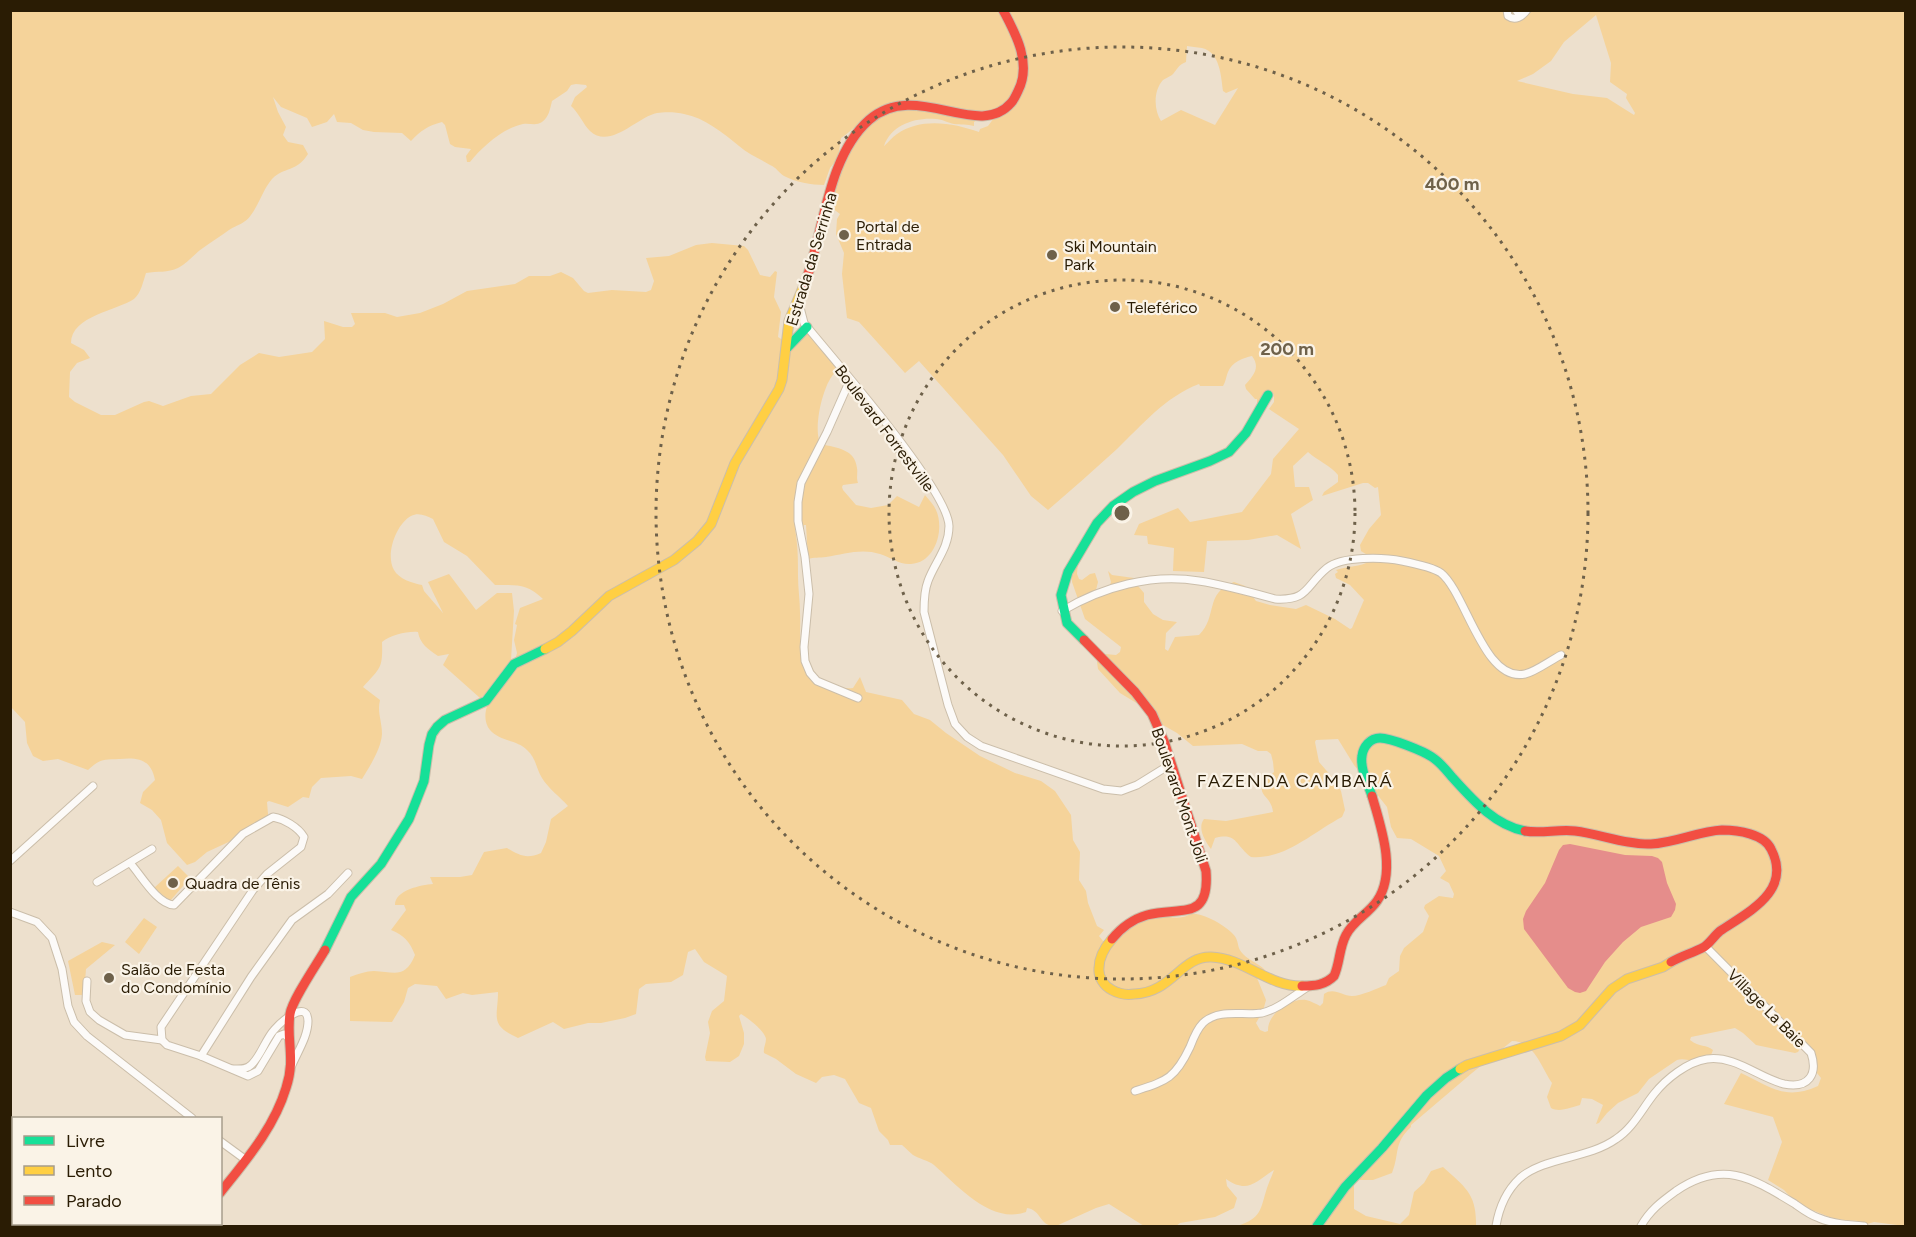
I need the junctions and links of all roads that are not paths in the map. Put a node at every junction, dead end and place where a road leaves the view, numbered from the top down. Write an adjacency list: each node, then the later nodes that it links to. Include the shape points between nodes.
1 (1002, 10): 4 (street, Estrada da Serrinha, via 1021,49 1024,64 1019,92 1011,103 991,115 975,117 908,104 891,107 868,120 850,142 837,173 817,249)
2 (1508, 10): 3 (street, via 1508,16 1513,18)
3 (1527, 10)
4 (798, 300): 5 (street, Estrada da Serrinha); 6 (street)
5 (790, 320): 6 (street); 7 (street, Estrada da Serrinha)
6 (805, 325): 7 (street); 8 (street, Boulevard Forrestville)
7 (786, 350): 24 (street, Estrada da Serrinha, via 779,389 735,463 714,517 697,542 674,560 609,596 572,632 514,664 486,700 437,727 429,745 424,781 409,819 381,864 351,897)
8 (850, 380): 12 (street, via 801,483 798,521 809,594 804,647 810,673 817,681); 13 (street, Boulevard Forrestville, via 926,477 949,523 943,552 928,580 924,612 955,724 981,746 1103,789 1121,790 1137,785)
9 (1268, 395): 10 (street, via 1229,452 1149,484 1112,506 1097,523 1063,581)
10 (1062, 611): 11 (street, via 1107,589 1172,578 1287,600 1307,591 1337,562 1352,558 1400,560 1439,571 1449,580 1479,639 1502,669 1513,675 1525,674); 13 (street, Boulevard Mont Joli, via 1066,623 1152,714)
11 (1561, 655)
12 (858, 698)
13 (1171, 764): 23 (street, Boulevard Mont Joli, via 1206,871 1206,897 1190,911 1150,914 1121,930 1100,960 1099,973 1104,983 1114,992 1151,993 1164,987 1192,962 1215,956 1284,984)
14 (93, 786): 16 (street)
15 (152, 849): 17 (street)
16 (10, 861)
17 (130, 863): 19 (street); 26 (street, via 160,899 174,905 243,834 273,817 304,837 301,847 253,890 161,1027)
18 (348, 873): 27 (street, via 328,894 292,920)
19 (97, 882)
20 (10, 912): 31 (street, via 37,922 52,938 74,1022)
21 (1705, 946): 23 (street, via 1770,892 1776,877 1776,860 1770,846 1759,837 1722,830 1651,844 1573,831 1513,829 1476,803 1434,758 1380,738 1366,744 1362,764 1380,824 1385,882 1380,896 1344,935 1331,980); 35 (street, via 1627,979 1562,1036 1467,1065 1446,1078 1345,1187); 36 (street, Village La Baie, via 1811,1053 1815,1064 1812,1075 1806,1083 1784,1084 1723,1060 1690,1064 1655,1093 1619,1138 1602,1148 1533,1169 1519,1179 1503,1200)
22 (87, 981): 26 (street, via 86,1002 99,1020 125,1035)
23 (1306, 988): 30 (street, via 1261,1013 1214,1016 1196,1033 1174,1074)
24 (289, 1016): 25 (street, Estrada da Serrinha); 28 (street, via 301,1011 308,1019); 29 (street, via 274,1029 252,1064 246,1069)
25 (289, 1038): 28 (street, Estrada da Serrinha); 29 (street, via 279,1036 258,1071 248,1076)
26 (162, 1040): 27 (street)
27 (201, 1056): 29 (street)
28 (291, 1067): 33 (street, Estrada da Serrinha, via 274,1117)
29 (231, 1070)
30 (1135, 1092)
31 (189, 1117)
32 (222, 1142): 33 (street)
33 (246, 1160): 34 (street, Estrada da Serrinha)
34 (222, 1190)
35 (1317, 1227)
36 (1496, 1227)
37 (1641, 1227): 38 (street, via 1652,1208 1684,1186 1713,1175 1732,1173 1752,1180 1818,1218)
38 (1864, 1227)

